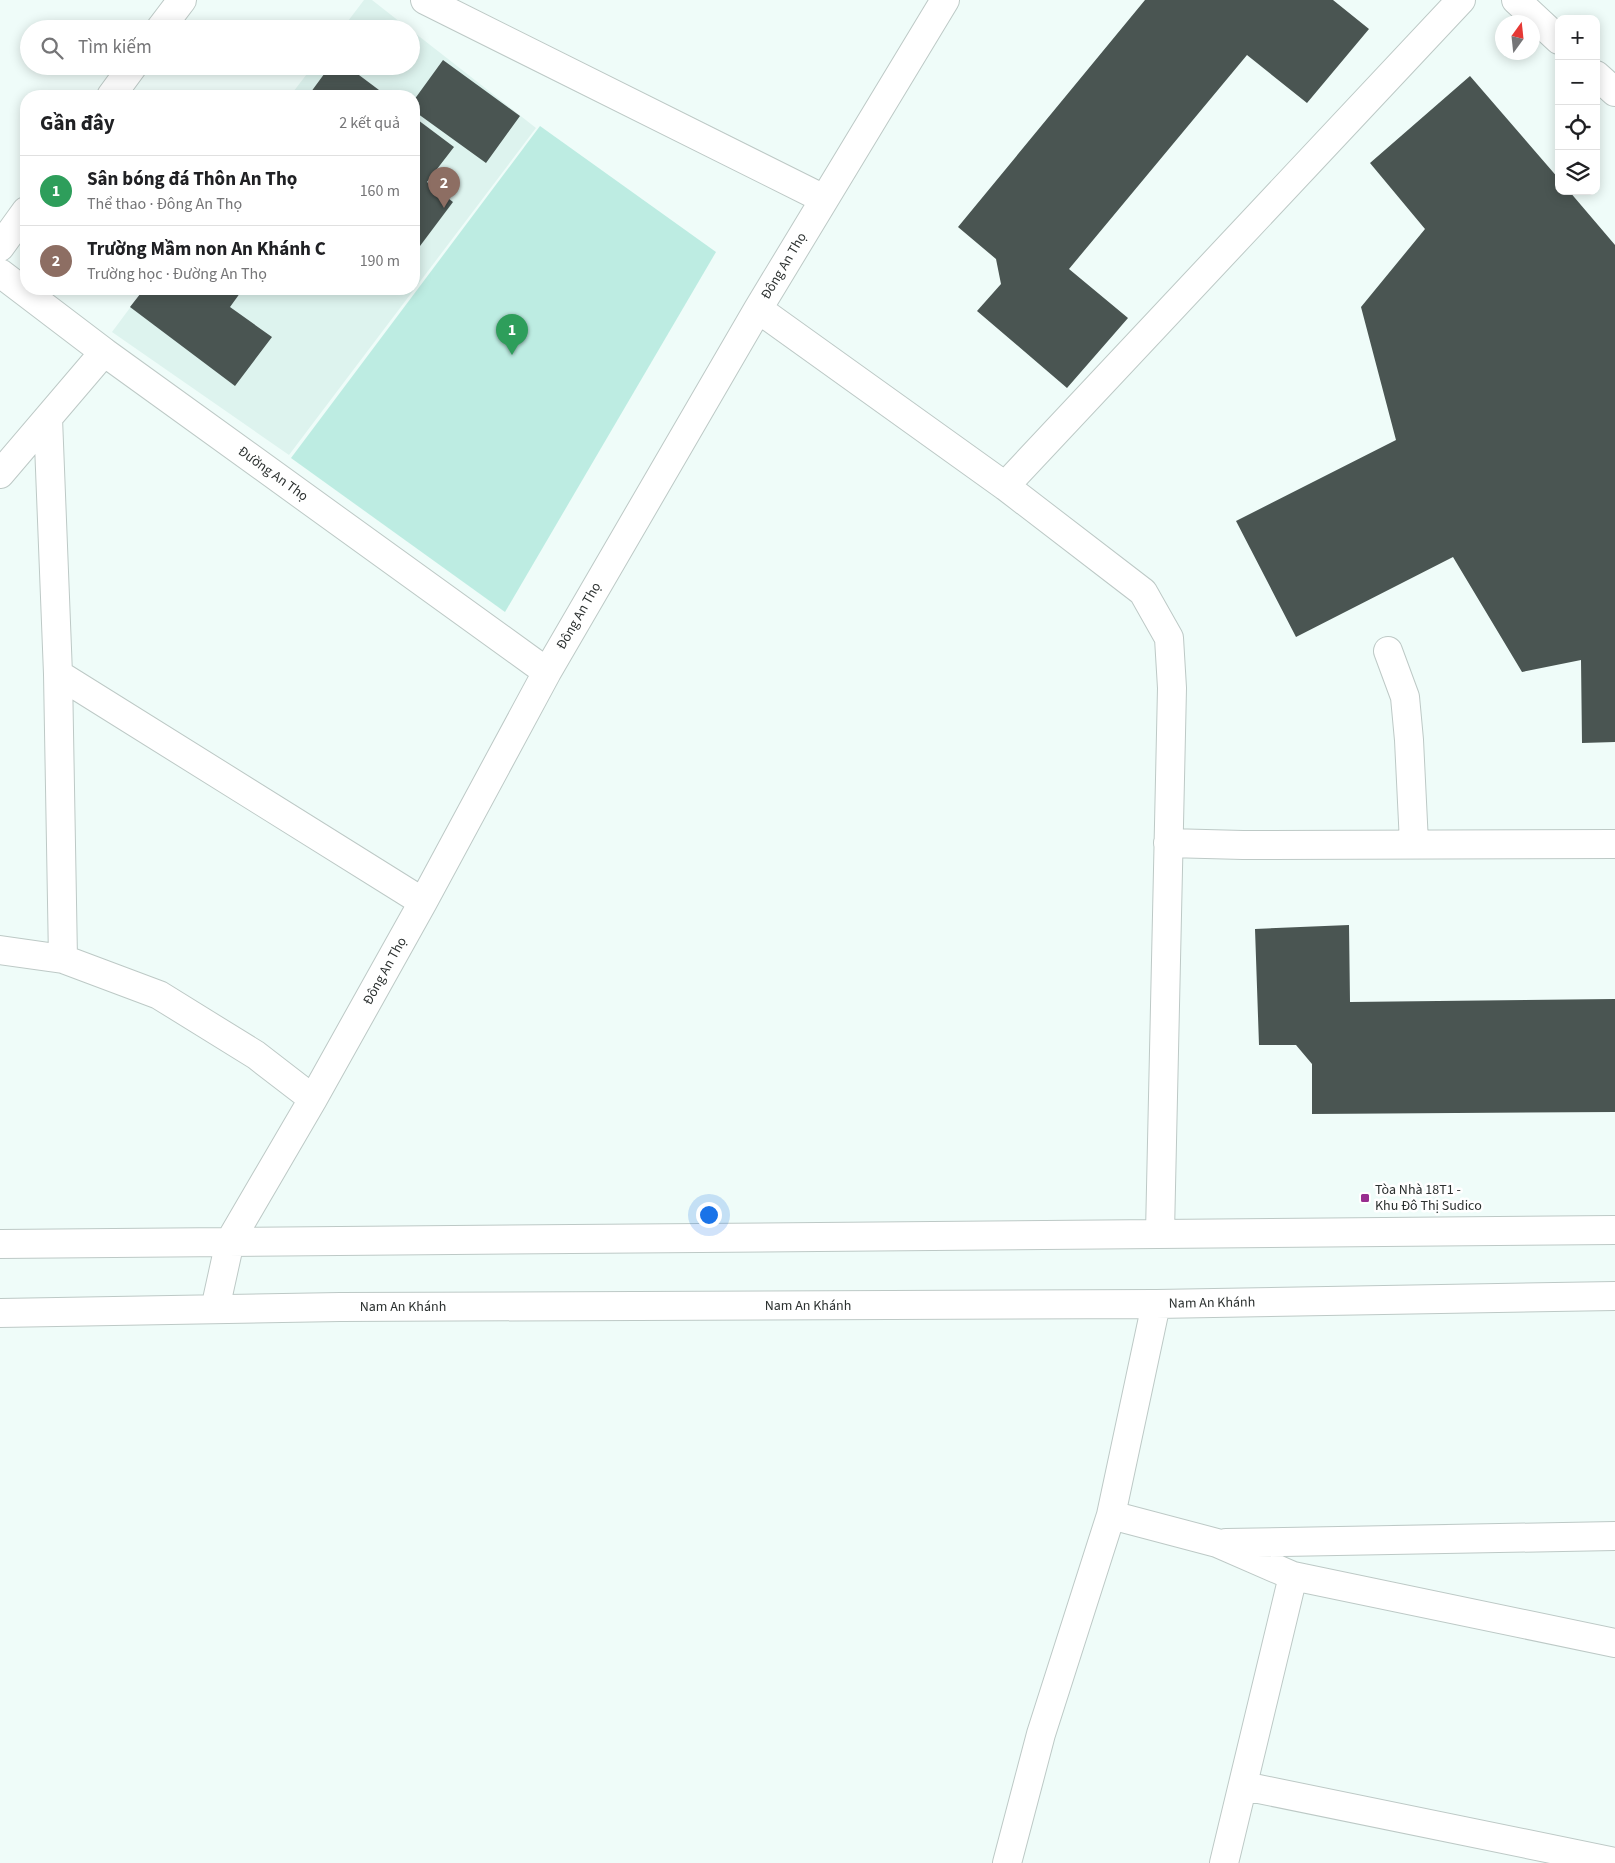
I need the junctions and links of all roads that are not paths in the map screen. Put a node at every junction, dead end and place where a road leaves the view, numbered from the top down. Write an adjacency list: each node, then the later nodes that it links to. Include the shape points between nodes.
1 (182, 0): 6 (street)
2 (425, 0): 12 (street)
3 (945, 0): 12 (street, Đông An Thọ)
4 (1461, 0): 22 (street)
5 (1516, 0): 7 (street)
6 (167, 20)
7 (1555, 36)
8 (126, 75): 10 (street)
9 (1600, 79): 11 (street)
10 (115, 90)
11 (1615, 92)
12 (824, 199): 18 (street, Đông An Thọ)
13 (20, 219): 14 (street)
14 (0, 246)
15 (0, 273): 16 (street, Đường An Thọ)
16 (20, 288)
17 (29, 295): 19 (street, Đường An Thọ)
18 (758, 309): 22 (street); 24 (street, Đông An Thọ)
19 (104, 352): 20 (street); 24 (street, Đường An Thọ)
20 (48, 418): 21 (street); 25 (street)
21 (0, 474)
22 (1005, 486): 26 (street, via 1143,592 1169,638 1172,688)
23 (1388, 651): 27 (street, via 1404,697)
24 (546, 672): 29 (street, Đông An Thọ)
25 (58, 674): 29 (street); 31 (street)
26 (1168, 843): 27 (street); 34 (street)
27 (1414, 843): 28 (street, via 1487,846)
28 (1615, 844)
29 (423, 902): 32 (street, Đông An Thọ)
30 (0, 950): 31 (street)
31 (63, 959): 32 (street, via 159,995 256,1055)
32 (313, 1100): 35 (street, Đông An Thọ)
33 (1615, 1230): 34 (street)
34 (1160, 1233): 35 (street)
35 (230, 1241): 36 (street); 39 (street, Đông An Thọ)
36 (0, 1244)
37 (1615, 1296): 38 (street, Nam An Khánh)
38 (1156, 1304): 39 (street, Nam An Khánh); 41 (street)
39 (215, 1309): 40 (street, Nam An Khánh)
40 (0, 1313)
41 (1111, 1515): 43 (street); 48 (street, via 1041,1734)
42 (1615, 1536): 43 (street)
43 (1217, 1543): 44 (street)
44 (1293, 1576): 45 (street); 46 (street)
45 (1615, 1643)
46 (1244, 1786): 47 (street); 49 (street)
47 (1615, 1862)
48 (1007, 1863)
49 (1224, 1863)

